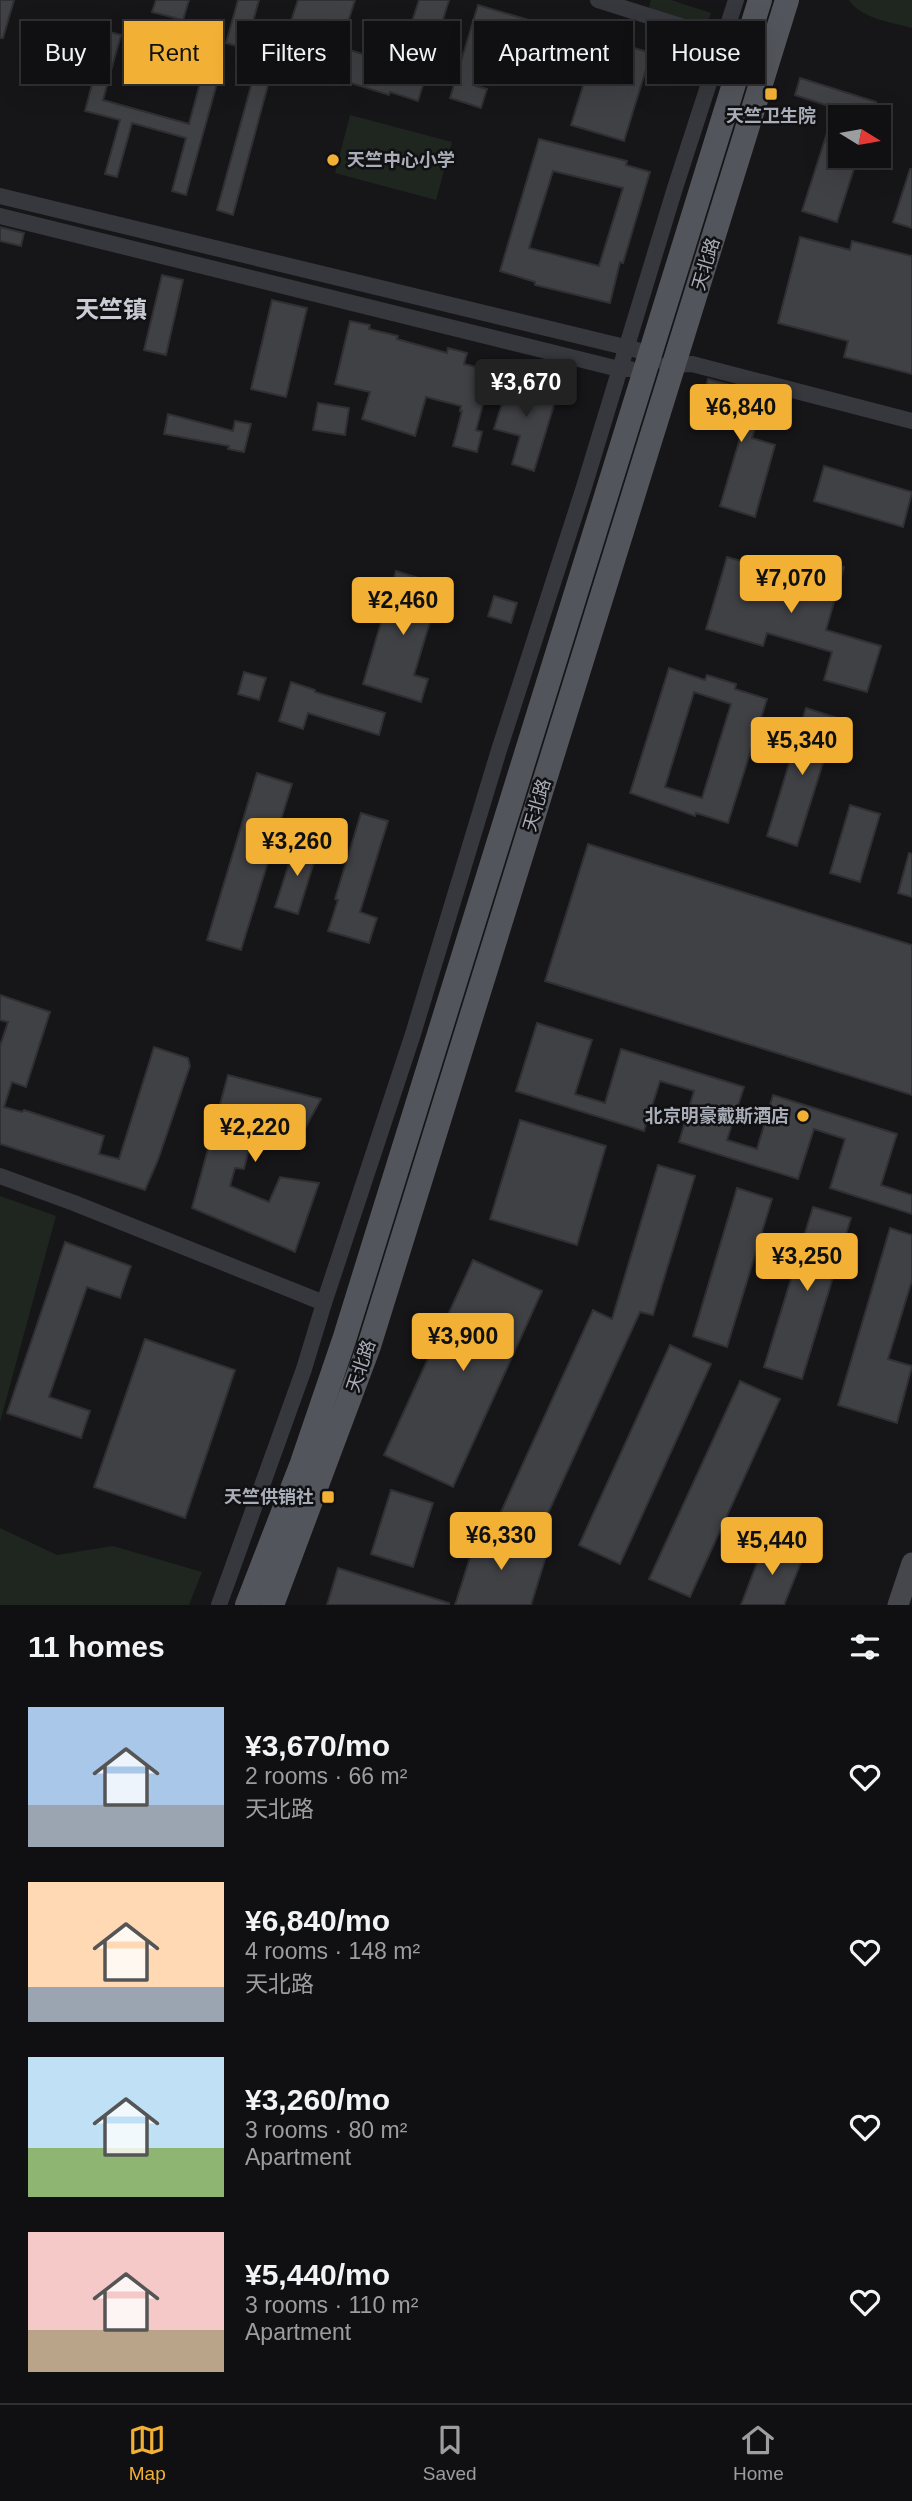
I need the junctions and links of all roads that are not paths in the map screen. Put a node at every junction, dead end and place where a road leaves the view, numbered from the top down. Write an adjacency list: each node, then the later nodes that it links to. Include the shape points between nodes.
1 (598, 0): 5 (street)
2 (736, 0): 6 (street)
3 (760, 0): 10 (main road, 天北路)
4 (787, 0): 11 (main road, 天北路)
5 (665, 21)
6 (730, 21)
7 (710, 84): 10 (street, via 675,188)
8 (0, 196): 10 (street)
9 (0, 216): 10 (street)
10 (635, 360): 11 (street); 14 (street, via 495,763 413,1034); 17 (main road, 天北路, via 344,1340)
11 (675, 364): 12 (street, via 692,364); 18 (main road, 天北路, via 369,1346)
12 (912, 421)
13 (0, 1176): 14 (street)
14 (324, 1303): 16 (street)
15 (912, 1563): 19 (street)
16 (219, 1605)
17 (247, 1605)
18 (272, 1605)
19 (898, 1605)

